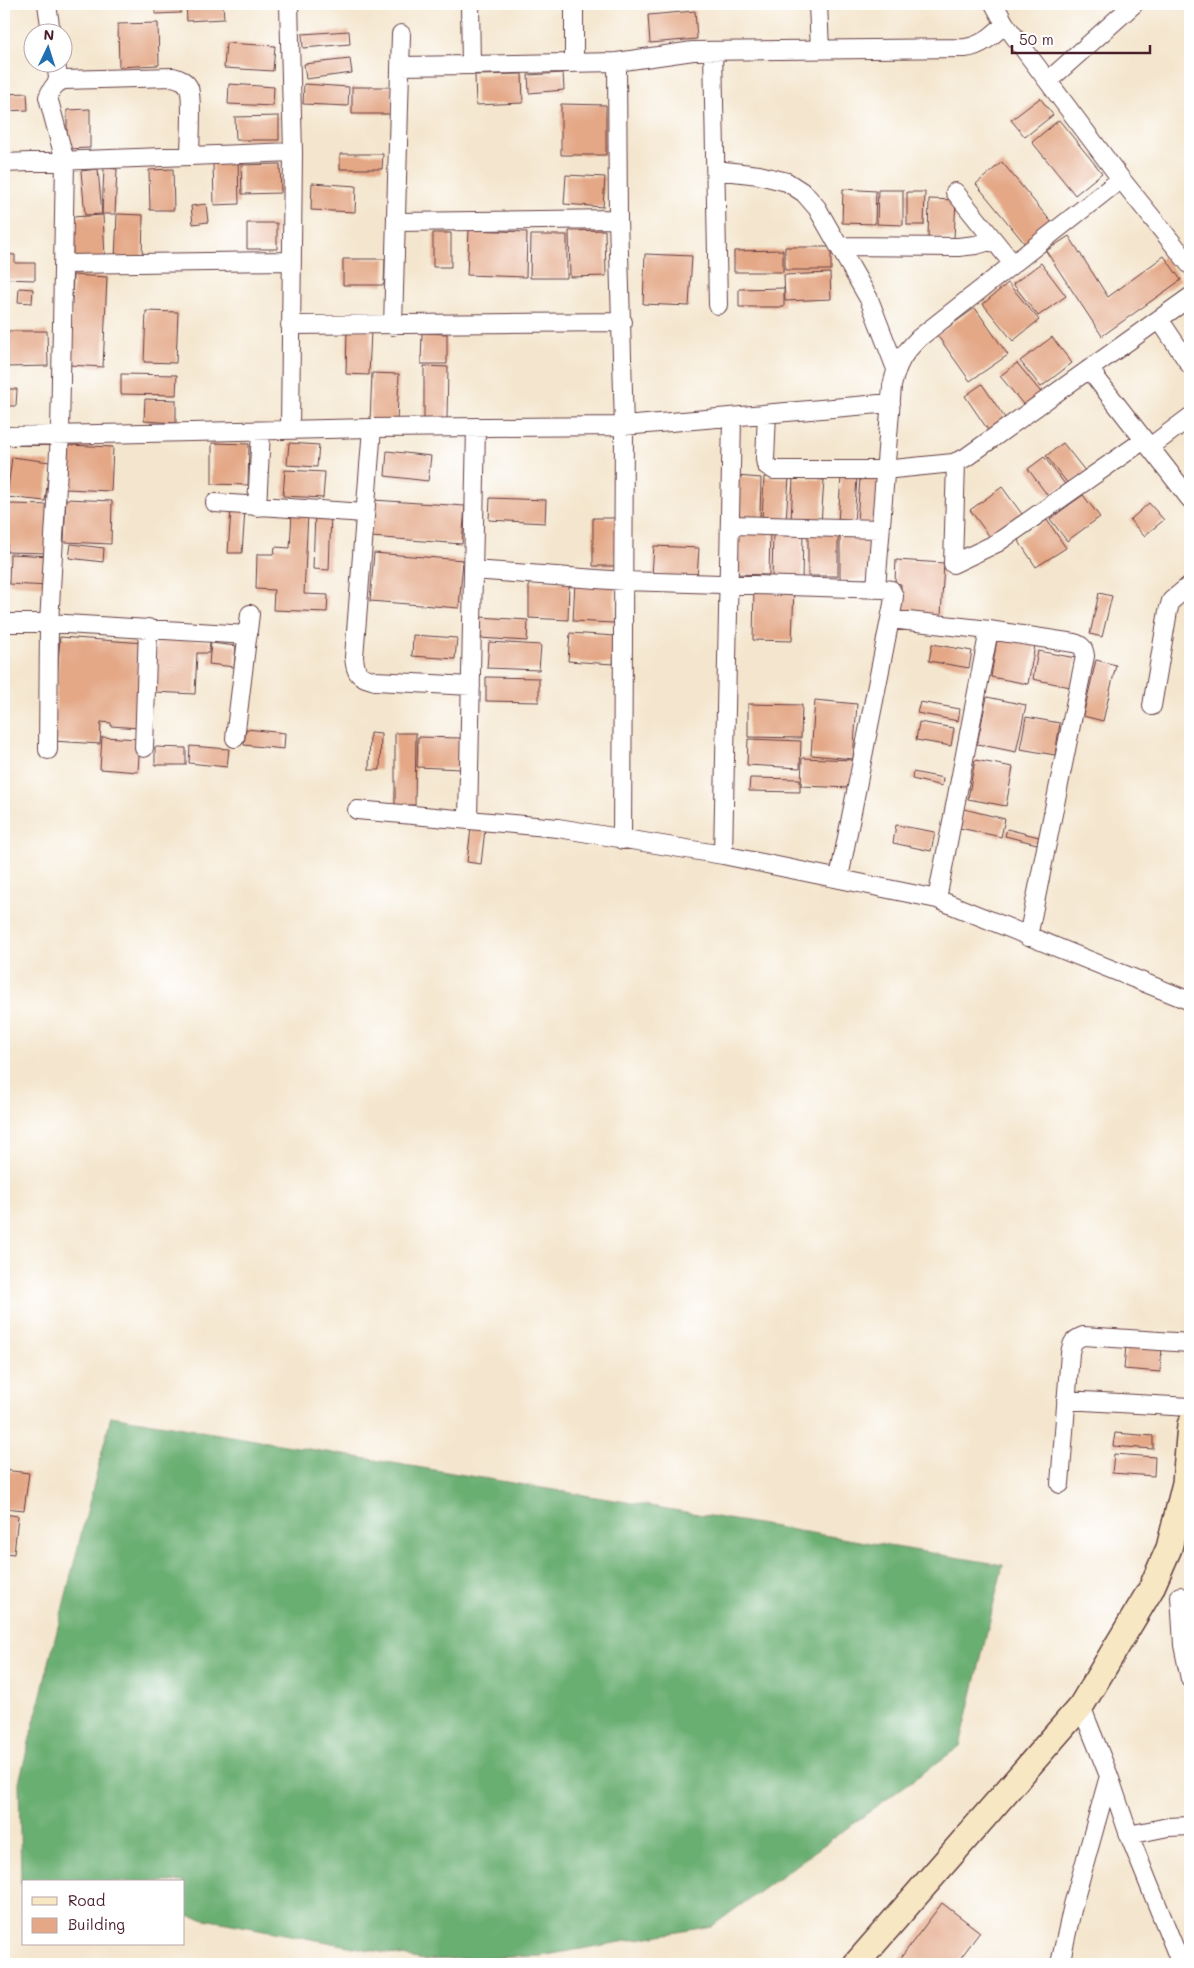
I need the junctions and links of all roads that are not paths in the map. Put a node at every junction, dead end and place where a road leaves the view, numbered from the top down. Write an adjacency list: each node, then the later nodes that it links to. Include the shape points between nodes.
1 (47, 4): 8 (street)
2 (289, 4): 20 (street)
3 (470, 4): 15 (street)
4 (574, 4): 14 (street)
5 (818, 4): 11 (street)
6 (994, 4): 9 (street)
7 (1134, 4): 18 (street)
8 (50, 22)
9 (1006, 24): 11 (street, via 974,47); 18 (street)
10 (401, 34): 16 (street)
11 (820, 50): 12 (street)
12 (714, 51): 13 (street, via 674,53); 24 (street)
13 (617, 62): 14 (street); 27 (street)
14 (574, 63): 15 (street)
15 (471, 65): 16 (street)
16 (400, 66): 28 (street)
17 (57, 72): 19 (street)
18 (1048, 81): 25 (street)
19 (57, 83): 21 (street, via 64,80 173,77 183,80 189,88); 22 (street, via 48,97)
20 (293, 152): 21 (street); 31 (street)
21 (190, 156): 22 (street)
22 (65, 161): 23 (street); 32 (street)
23 (4, 163)
24 (716, 170): 30 (street, via 759,175 787,182 804,192); 36 (street)
25 (1121, 179): 33 (street); 34 (street)
26 (956, 192): 29 (street)
27 (618, 220): 28 (street); 38 (street)
28 (396, 222): 40 (street)
29 (994, 240): 30 (street, via 958,247); 33 (street)
30 (839, 246): 42 (street, via 870,299)
31 (290, 260): 32 (street); 39 (street)
32 (65, 264): 53 (street)
33 (1013, 264): 42 (street, via 919,338 904,354)
34 (1190, 265)
35 (1190, 297): 37 (street)
36 (718, 305)
37 (1159, 319): 41 (street); 43 (street)
38 (623, 322): 40 (street); 48 (street)
39 (290, 325): 40 (street); 51 (street)
40 (393, 326)
41 (1190, 365)
42 (896, 369): 44 (street)
43 (1089, 369): 55 (street); 56 (street)
44 (891, 403): 45 (street); 57 (street)
45 (766, 414): 47 (street); 57 (street, via 766,465 774,470)
46 (1190, 417): 55 (street)
47 (732, 418): 48 (street); 62 (street)
48 (624, 426): 49 (street); 65 (street)
49 (476, 427): 50 (street); 64 (street)
50 (372, 428): 51 (street); 61 (street)
51 (290, 430): 52 (street)
52 (261, 431): 53 (street); 60 (street)
53 (60, 434): 54 (street); 72 (street)
54 (4, 436)
55 (1147, 444): 56 (street, via 996,543 953,564); 58 (street)
56 (956, 462): 57 (street)
57 (884, 470): 63 (street)
58 (1190, 499)
59 (215, 503): 60 (street)
60 (257, 507): 61 (street)
61 (365, 513): 76 (street, via 354,658 356,671 362,677 375,680)
62 (730, 525): 63 (street); 66 (street)
63 (880, 529): 68 (street)
64 (473, 570): 65 (street); 76 (street)
65 (624, 581): 66 (street); 83 (street)
66 (728, 585): 68 (street); 84 (street)
67 (1190, 585): 77 (street, via 1172,601 1168,611)
68 (876, 588): 70 (street, via 891,590 894,596)
69 (250, 614): 75 (street)
70 (890, 619): 74 (street); 85 (street)
71 (4, 623): 72 (street)
72 (49, 623): 73 (street); 80 (street)
73 (148, 628): 75 (street); 79 (street)
74 (989, 630): 86 (street); 87 (street, via 1074,643 1084,649 1085,656)
75 (248, 635): 78 (street)
76 (471, 686): 82 (street)
77 (1152, 706)
78 (235, 738)
79 (144, 748)
80 (48, 750)
81 (357, 810): 82 (street)
82 (468, 820): 83 (street, via 558,828)
83 (622, 840): 84 (street)
84 (722, 855): 85 (street)
85 (839, 878): 86 (street)
86 (937, 899): 87 (street)
87 (1028, 937): 88 (street)
88 (1190, 1001)
89 (1190, 1343): 90 (street, via 1083,1336 1075,1339 1070,1353)
90 (1066, 1400): 91 (street); 93 (street)
91 (1190, 1407)
92 (1190, 1425): 94 (main road, via 1185,1483 1169,1548)
93 (1060, 1484)
94 (1151, 1589): 95 (street); 97 (main road)
95 (1185, 1598): 96 (street, via 1182,1637)
96 (1190, 1679)
97 (1081, 1706): 98 (street); 101 (main road)
98 (1109, 1776): 100 (street); 102 (street)
99 (1190, 1826): 100 (street, via 1168,1826)
100 (1129, 1835): 103 (street)
101 (856, 1964)
102 (1060, 1964)
103 (1181, 1964)

